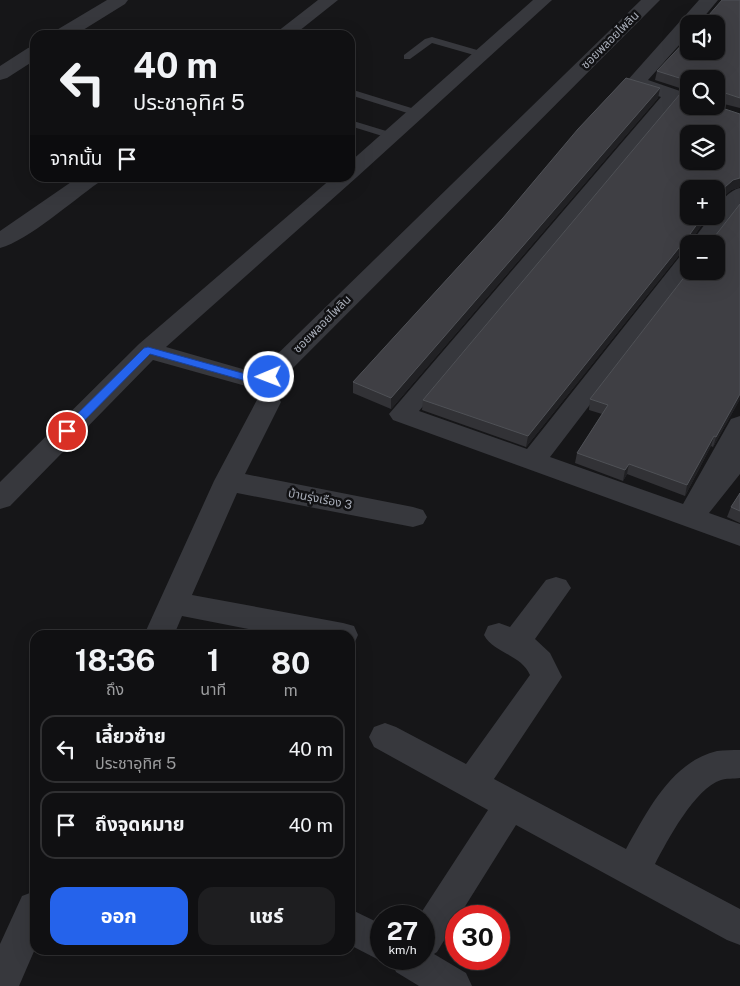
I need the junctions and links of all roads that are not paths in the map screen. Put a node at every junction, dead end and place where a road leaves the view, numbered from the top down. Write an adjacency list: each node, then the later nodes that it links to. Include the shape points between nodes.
1 (119, 0): 6 (street)
2 (329, 0): 7 (street)
3 (543, 0): 8 (street)
4 (651, 0): 25 (street, ซอยพลอยไพลิน, via 269,377 253,380)
5 (709, 0): 13 (street, via 636,82)
6 (70, 30)
7 (289, 30)
8 (481, 54): 10 (lane, via 432,40); 15 (street)
9 (30, 55): 11 (street)
10 (407, 57)
11 (0, 74)
12 (355, 94): 15 (lane)
13 (680, 97)
14 (680, 98): 29 (street, via 402,414)
15 (417, 113): 17 (street)
16 (355, 125): 17 (lane)
17 (392, 136): 18 (street)
18 (355, 169)
19 (85, 182): 23 (street)
20 (339, 182): 25 (street)
21 (740, 194): 22 (street)
22 (708, 235)
23 (0, 241)
24 (680, 272): 29 (street)
25 (148, 350): 31 (street)
26 (268, 402): 30 (street)
27 (740, 425): 33 (street)
28 (740, 455): 33 (street)
29 (533, 460): 33 (street)
30 (228, 481): 32 (street, บ้านรุ่งเรือง 3); 36 (street)
31 (0, 499)
32 (413, 516)
33 (690, 517): 34 (street)
34 (740, 534)
35 (556, 588): 41 (street, via 507,639 533,655 543,666 546,677)
36 (174, 603): 37 (street); 38 (street)
37 (161, 630)
38 (315, 630)
39 (385, 737): 41 (street)
40 (740, 764): 43 (street, via 715,766 698,776 667,811)
41 (471, 784): 42 (street)
42 (511, 804): 43 (street); 44 (street)
43 (633, 870): 47 (street)
44 (435, 912)
45 (30, 919): 50 (street)
46 (355, 928): 48 (street)
47 (740, 928)
48 (370, 935)
49 (431, 970): 51 (street)
50 (0, 986)
51 (453, 986)

